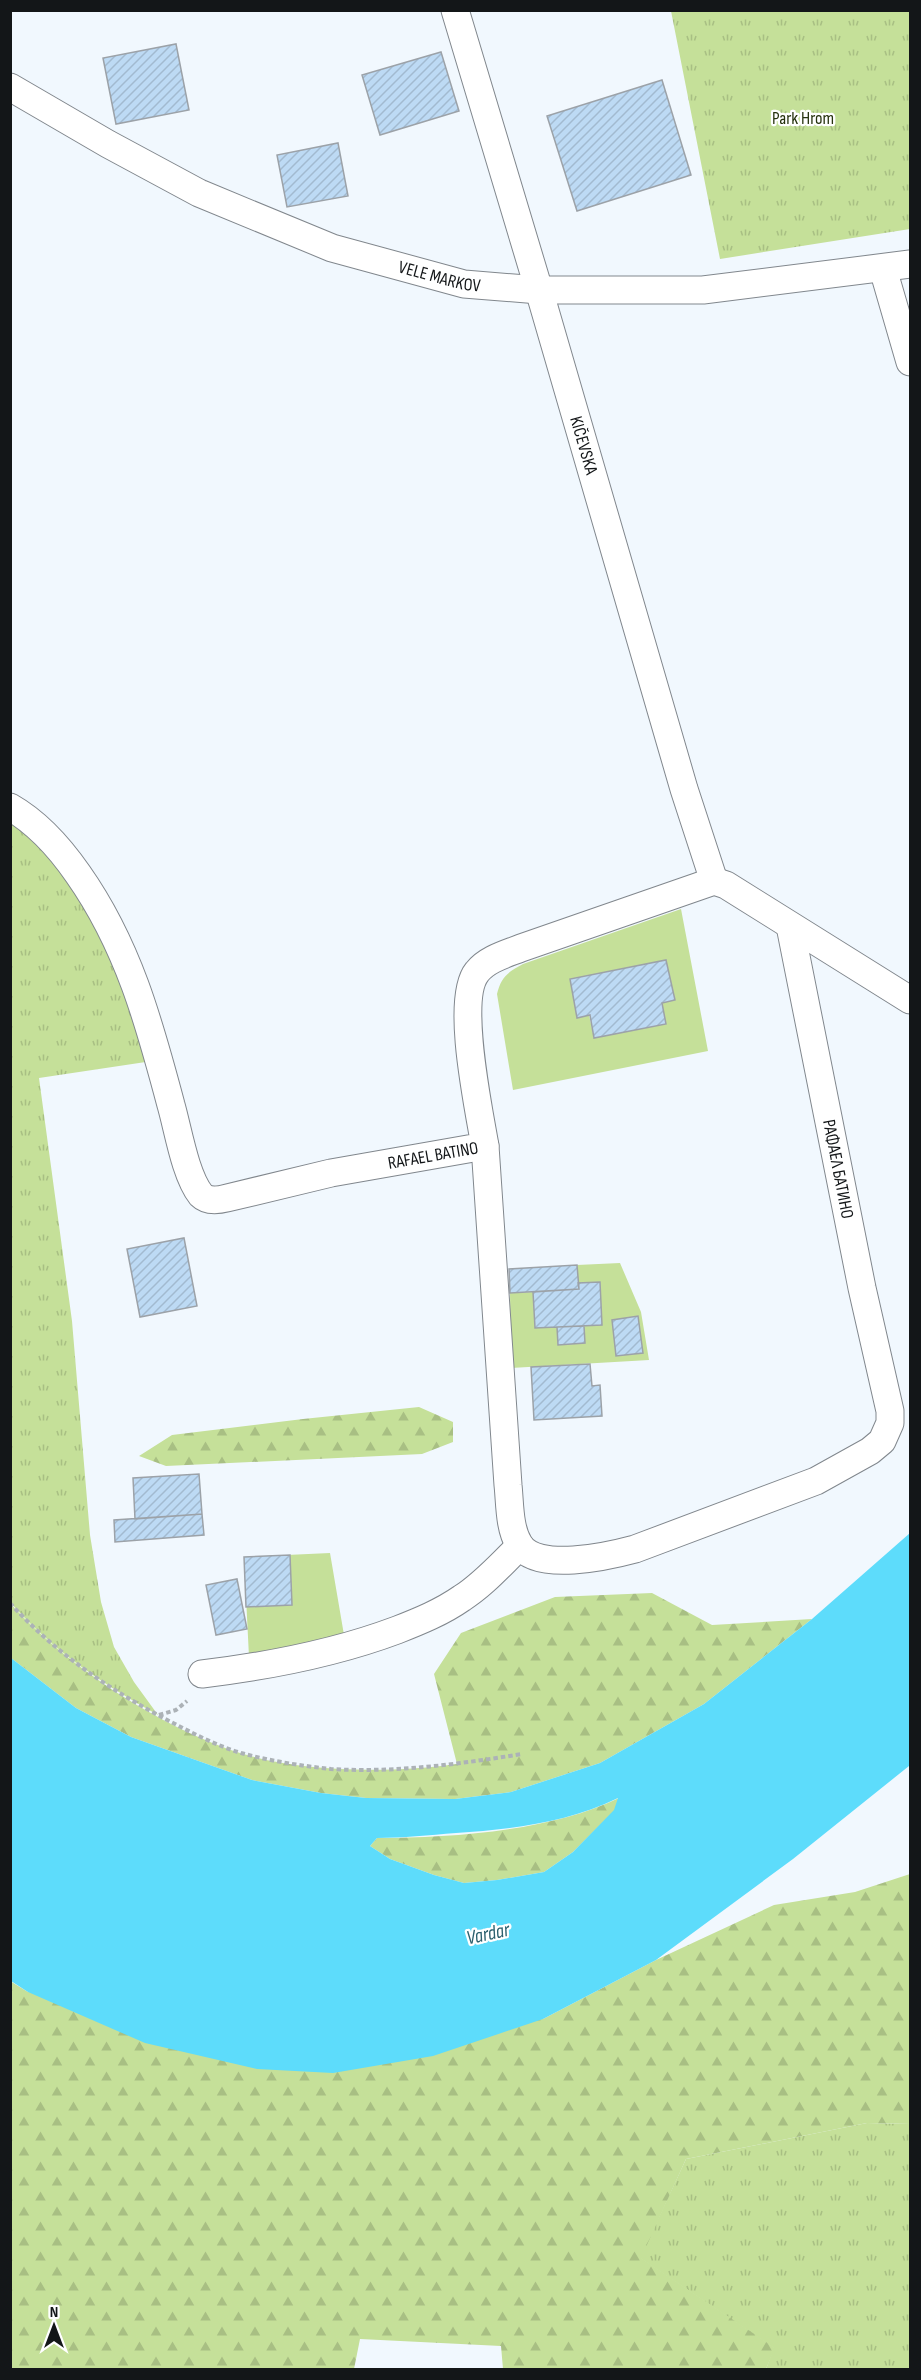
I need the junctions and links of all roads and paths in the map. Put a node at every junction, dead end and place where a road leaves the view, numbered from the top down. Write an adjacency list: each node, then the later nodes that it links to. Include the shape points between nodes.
1 (455, 10): 5 (street, KIČEVSKA)
2 (10, 87): 5 (street, VELE MARKOV, via 199,193 332,248 464,284)
3 (910, 264): 4 (street, VELE MARKOV)
4 (883, 269): 5 (street, VELE MARKOV, via 703,290); 6 (street)
5 (539, 290): 8 (street, KIČEVSKA)
6 (910, 362)
7 (10, 807): 11 (street, RAFAEL BATINO, via 52,840 69,861 120,944 144,1006 183,1154 203,1197 216,1200 332,1173)
8 (714, 881): 9 (street); 11 (street, RAFAEL BATINO, via 521,948 494,959 478,971 470,987 468,1019)
9 (790, 926): 10 (street); 12 (street, РАФАЕЛ БАТИНО, via 890,1411 887,1432 882,1441 853,1463 783,1495 635,1549 557,1560 530,1555)
10 (910, 1000)
11 (485, 1146): 12 (street, via 507,1485)
12 (520, 1546): 14 (street, via 472,1591 430,1617 311,1657)
13 (10, 1603): 15 (path, via 49,1642 124,1696 197,1735 241,1753 331,1769 429,1768)
14 (202, 1674)
15 (522, 1754)

